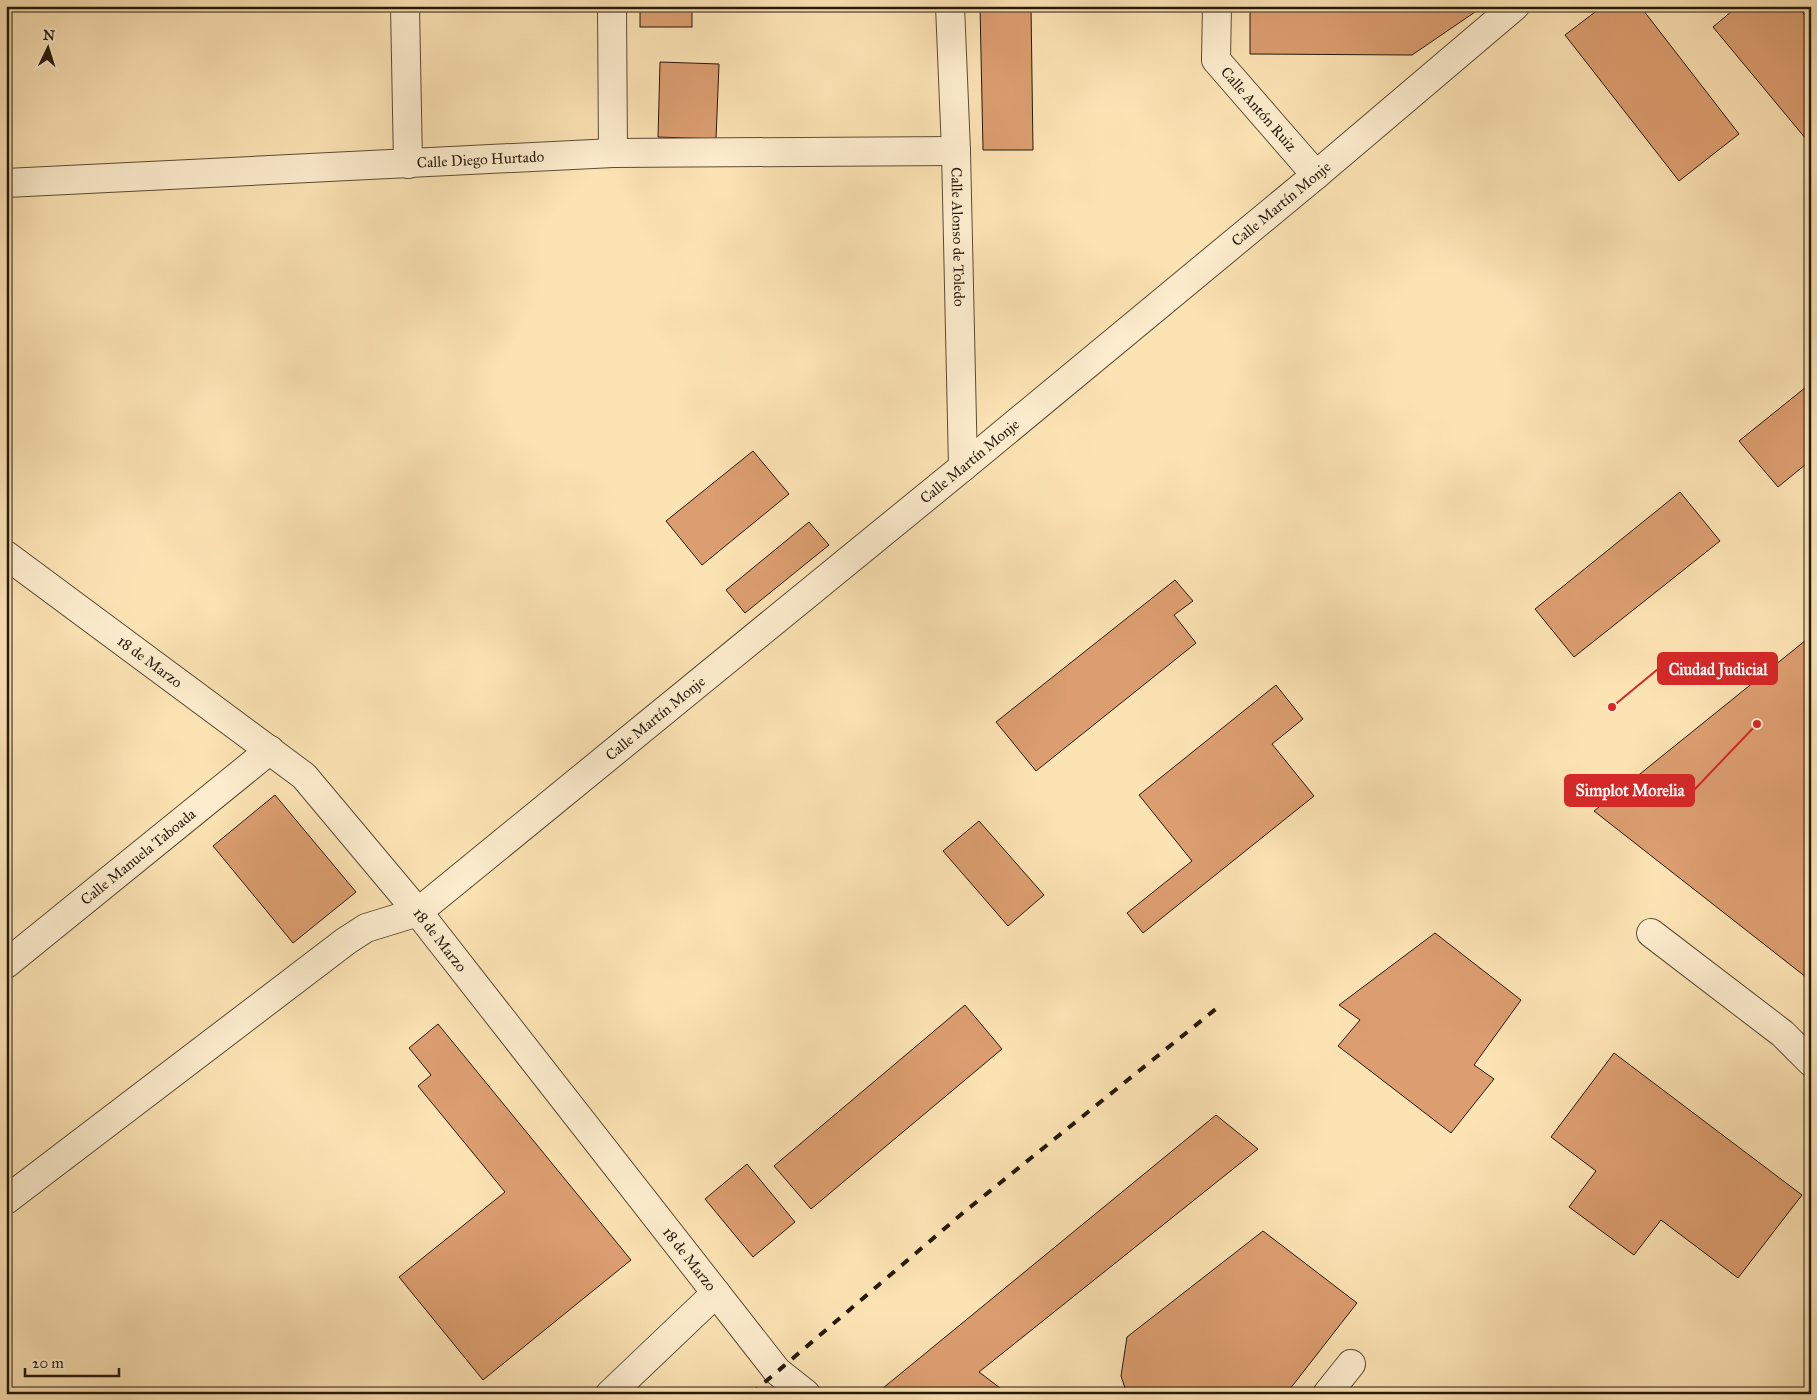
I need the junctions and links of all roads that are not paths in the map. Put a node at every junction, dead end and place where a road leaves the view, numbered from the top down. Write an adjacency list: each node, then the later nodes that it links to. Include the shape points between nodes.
1 (405, 6): 9 (street)
2 (612, 6): 8 (street)
3 (950, 6): 7 (street, Calle Alonso de Toledo)
4 (1217, 6): 10 (street, Calle Antón Ruiz, via 1216,60)
5 (1515, 6): 6 (street, Calle Martín Monje)
6 (1489, 17): 10 (street, Calle Martín Monje)
7 (956, 151): 8 (street, Calle Diego Hurtado); 12 (street, Calle Alonso de Toledo)
8 (613, 153): 9 (street, Calle Diego Hurtado)
9 (408, 164): 11 (street, Calle Diego Hurtado)
10 (1316, 175): 12 (street, Calle Martín Monje)
11 (6, 183)
12 (963, 467): 15 (street, Calle Martín Monje)
13 (6, 555): 14 (street, 18 de Marzo)
14 (270, 750): 15 (street, 18 de Marzo, via 304,776); 17 (street, Calle Manuela Taboada)
15 (418, 912): 19 (street, via 366,928 346,941); 20 (street, 18 de Marzo)
16 (1651, 933): 18 (street, via 1783,1034)
17 (6, 964)
18 (1811, 1062)
19 (6, 1200)
20 (716, 1293): 22 (street); 23 (street, 18 de Marzo, via 777,1372)
21 (1351, 1364): 24 (street)
22 (610, 1394)
23 (806, 1394)
24 (1328, 1394)

